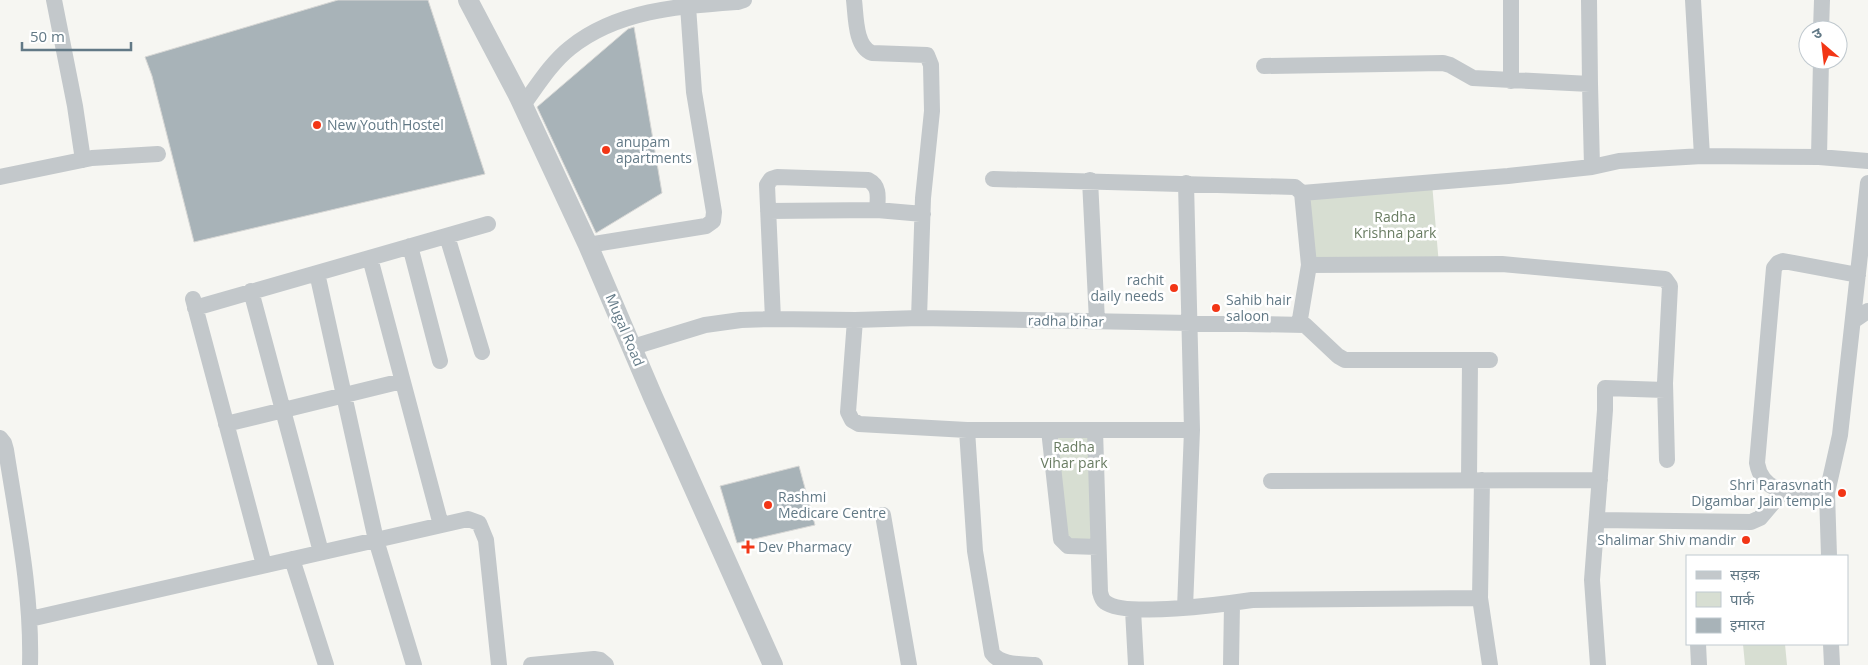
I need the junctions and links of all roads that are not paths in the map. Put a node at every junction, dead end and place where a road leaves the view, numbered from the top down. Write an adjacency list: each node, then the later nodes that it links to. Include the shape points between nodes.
1 (54, 0): 20 (street)
2 (468, 0): 16 (street, Mugal Road)
3 (744, 0): 9 (street)
4 (854, 0): 31 (street, via 862,46 866,51 926,55 932,65 932,111)
5 (1511, 0): 14 (street)
6 (1589, 0): 15 (street)
7 (1693, 0): 18 (street)
8 (1822, 0): 11 (street)
9 (688, 6): 10 (street); 34 (street, via 694,92 714,221 706,226)
10 (631, 8): 16 (street, via 568,50)
11 (1821, 20)
12 (1264, 66): 14 (street, via 1443,63 1473,78)
13 (1821, 70): 19 (street)
14 (1511, 81): 15 (street)
15 (1590, 84): 22 (street)
16 (523, 105): 34 (street, Mugal Road)
17 (158, 154): 20 (street)
18 (1702, 156): 19 (street); 22 (street, via 1619,161)
19 (1818, 157): 21 (street)
20 (83, 160): 23 (street)
21 (1868, 161)
22 (1592, 167): 28 (street)
23 (0, 177)
24 (993, 179): 25 (street)
25 (1090, 180): 26 (street); 45 (street)
26 (1186, 184): 28 (street, via 1295,187); 47 (street)
27 (1868, 184): 39 (street)
28 (1302, 193): 37 (street)
29 (877, 210): 30 (street); 30 (street, via 878,190 868,180 777,177 771,178 767,185); 31 (street)
30 (768, 211): 43 (street)
31 (923, 214): 42 (street)
32 (488, 224): 33 (street)
33 (447, 236): 35 (street); 50 (street)
34 (588, 245): 49 (street, Mugal Road)
35 (410, 246): 36 (street); 53 (street)
36 (370, 258): 38 (street); 54 (street)
37 (1309, 266): 48 (street); 55 (street, via 1502,264 1665,279 1670,286)
38 (316, 273): 40 (street); 56 (street)
39 (1858, 275): 46 (street); 68 (street, via 1783,261 1774,268 1757,463 1768,486)
40 (251, 291): 57 (street); 58 (street, via 193,302)
41 (1868, 311): 46 (street)
42 (919, 318): 44 (street, radha bihar); 45 (street, radha bihar)
43 (773, 319): 44 (street, radha bihar); 49 (street, radha bihar, via 704,325)
44 (855, 320): 59 (street, via 848,412 852,420 859,424)
45 (1097, 321): 47 (street, radha bihar)
46 (1852, 321): 69 (street, via 1840,435)
47 (1189, 323): 48 (street, radha bihar); 62 (street)
48 (1299, 325): 51 (street, via 1305,325 1345,360)
49 (633, 347): 92 (street, Mugal Road)
50 (482, 352)
51 (1470, 360): 52 (street); 65 (street)
52 (1490, 360)
53 (440, 361)
54 (402, 381): 56 (street); 72 (street)
55 (1665, 390): 64 (street); 66 (street, via 1605,388)
56 (343, 395): 57 (street); 73 (street)
57 (283, 410): 58 (street); 75 (street)
58 (226, 424): 78 (street)
59 (967, 430): 60 (street); 94 (street, via 975,550 992,653 1002,662)
60 (1049, 430): 61 (street); 74 (street, via 1061,539 1068,546)
61 (1095, 430): 62 (street); 74 (street)
62 (1192, 430): 81 (street)
63 (0, 438): 83 (street, via 6,450)
64 (1666, 460)
65 (1476, 480): 66 (street); 67 (street); 79 (street)
66 (1600, 480): 71 (street)
67 (1271, 481)
68 (1783, 491): 69 (street); 71 (street, via 1760,518 1752,522)
69 (1827, 494): 76 (street)
70 (883, 515): 93 (street)
71 (1598, 520): 98 (street, via 1592,580)
72 (441, 525): 73 (street); 89 (street, via 468,519 475,520 482,528 490,562)
73 (376, 540): 75 (street); 88 (street)
74 (1098, 547): 82 (street, via 1101,597 1107,604)
75 (320, 552): 77 (street)
76 (1829, 555)
77 (292, 559): 78 (street); 87 (street)
78 (264, 565): 83 (street)
79 (1480, 598): 80 (street, via 1252,600); 97 (street)
80 (1232, 604): 81 (street); 96 (street)
81 (1185, 608): 82 (street)
82 (1133, 610): 95 (street)
83 (30, 619): 86 (street)
84 (1698, 645): 99 (street)
85 (1831, 645): 100 (street)
86 (30, 665)
87 (326, 665)
88 (414, 665)
89 (500, 665)
90 (532, 665): 91 (street, via 594,659)
91 (606, 665)
92 (773, 665)
93 (909, 665)
94 (1035, 665)
95 (1136, 665)
96 (1232, 665)
97 (1490, 665)
98 (1598, 665)
99 (1699, 665)
100 (1832, 665)

